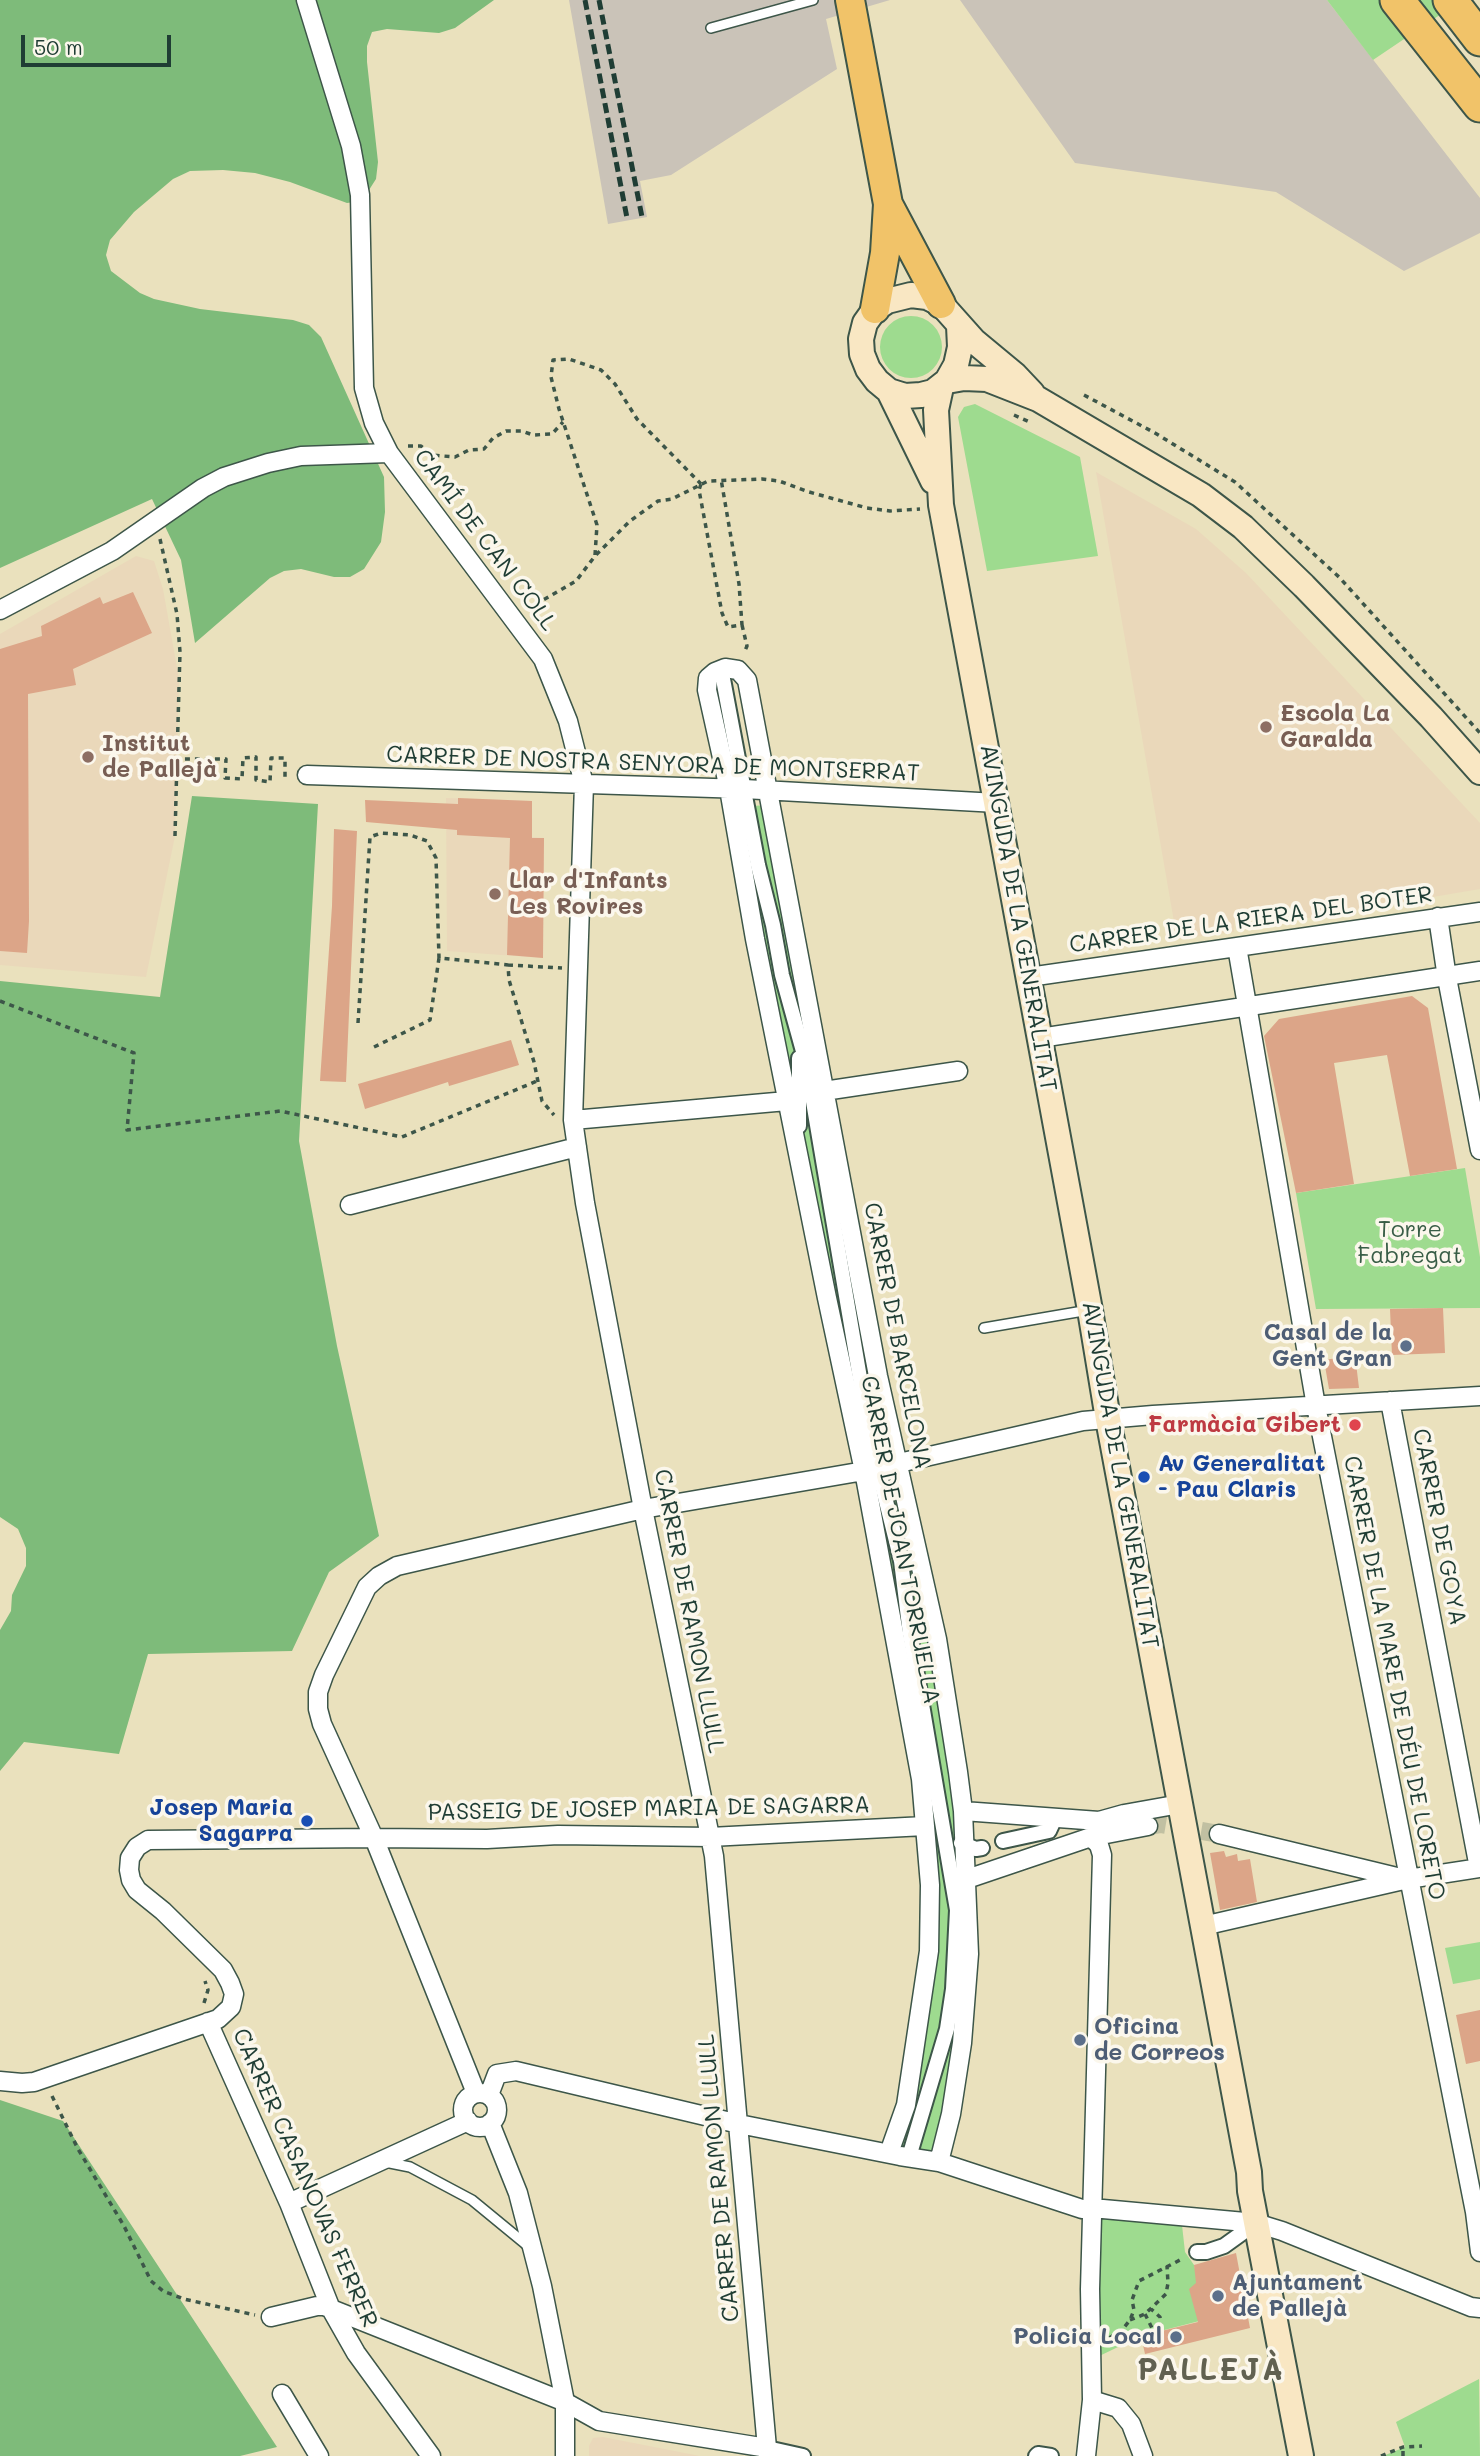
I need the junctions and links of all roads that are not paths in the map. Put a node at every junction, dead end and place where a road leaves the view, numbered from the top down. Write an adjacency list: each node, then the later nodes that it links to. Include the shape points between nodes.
1 (306, 0): 16 (street, via 354,158 360,195 364,388)
2 (813, 0): 6 (lane)
3 (850, 0): 9 (main road)
4 (1397, 0): 8 (highway)
5 (1450, 0): 7 (highway)
6 (711, 28)
7 (1480, 39)
8 (1480, 105)
9 (888, 204): 10 (main road); 11 (main road)
10 (941, 304): 11 (main road, via 911,295); 12 (main road)
11 (875, 309): 14 (main road, via 865,323 862,354 867,369)
12 (959, 326): 13 (main road, via 959,356); 15 (main road)
13 (944, 384): 14 (main road, via 921,395); 15 (main road, via 964,378 987,379); 17 (main road, via 936,410)
14 (889, 391): 17 (main road)
15 (1038, 399): 19 (main road, via 1201,495 1243,527 1333,615)
16 (389, 453): 18 (street, CAMÍ DE CAN COLL, via 313,455 224,477 103,556); 21 (street, CAMÍ DE CAN COLL, via 543,659 568,721)
17 (940, 500): 24 (main road, AVINGUDA DE LA GENERALITAT)
18 (0, 610)
19 (1480, 772)
20 (307, 775): 21 (street, CARRER DE NOSTRA SENYORA DE MONTSERRAT)
21 (584, 784): 22 (street, CARRER DE NOSTRA SENYORA DE MONTSERRAT); 37 (street, CARRER DE RAMON LLULL)
22 (736, 789): 23 (street, CARRER DE NOSTRA SENYORA DE MONTSERRAT); 23 (street, CARRER DE BARCELONA, via 707,690 708,678 725,668 747,680); 32 (street); 36 (street, CARRER DE JOAN TORRUELLA)
23 (767, 790): 24 (street, CARRER DE NOSTRA SENYORA DE MONTSERRAT); 35 (street, CARRER DE BARCELONA)
24 (997, 803): 29 (main road, AVINGUDA DE LA GENERALITAT)
25 (1480, 912): 26 (street, CARRER DE LA RIERA DEL BOTER)
26 (1438, 917): 27 (street, CARRER DE LA RIERA DEL BOTER); 30 (street)
27 (1237, 947): 29 (street, CARRER DE LA RIERA DEL BOTER); 31 (street, CARRER DE LA MARE DE DÉU DE LORETO)
28 (1480, 971): 30 (street)
29 (1029, 978): 33 (main road, AVINGUDA DE LA GENERALITAT)
30 (1447, 978): 31 (street); 40 (street)
31 (1247, 1006): 33 (street); 47 (street, CARRER DE LA MARE DE DÉU DE LORETO)
32 (796, 1026): 38 (street); 42 (street, via 845,1269)
33 (1040, 1038): 43 (main road, AVINGUDA DE LA GENERALITAT)
34 (958, 1070): 35 (street)
35 (824, 1091): 49 (street, CARRER DE BARCELONA)
36 (782, 1101): 37 (street); 42 (street, CARRER DE JOAN TORRUELLA)
37 (573, 1120): 39 (street, CARRER DE RAMON LLULL)
38 (799, 1127)
39 (577, 1147): 41 (street); 51 (street, CARRER DE RAMON LLULL)
40 (1480, 1150)
41 (349, 1205)
42 (835, 1291): 50 (street, CARRER DE JOAN TORRUELLA)
43 (1090, 1310): 44 (lane); 48 (main road, AVINGUDA DE LA GENERALITAT)
44 (984, 1328)
45 (1480, 1396): 46 (street)
46 (1390, 1401): 47 (street); 64 (street, CARRER DE GOYA)
47 (1316, 1406): 48 (street); 66 (street, CARRER DE LA MARE DE DÉU DE LORETO)
48 (1108, 1419): 49 (street); 52 (main road, AVINGUDA DE LA GENERALITAT)
49 (897, 1464): 50 (street); 53 (street, CARRER DE BARCELONA, via 937,1639)
50 (871, 1470): 51 (street); 55 (street, CARRER DE JOAN TORRUELLA); 62 (street, via 901,1561)
51 (643, 1509): 58 (street, CARRER DE RAMON LLULL); 59 (street, via 397,1566 367,1587 324,1675 318,1709)
52 (1180, 1804): 54 (street, via 1099,1821); 68 (main road, AVINGUDA DE LA GENERALITAT)
53 (963, 1811): 54 (street); 62 (street, CARRER DE BARCELONA)
54 (1055, 1818): 61 (street, via 1049,1831)
55 (925, 1826): 58 (street, PASSEIG DE JOSEP MARIA DE SAGARRA); 75 (street, CARRER DE JOAN TORRUELLA, via 929,1951 906,2105)
56 (1148, 1826): 60 (street)
57 (1219, 1834): 63 (street)
58 (710, 1837): 59 (street, PASSEIG DE JOSEP MARIA DE SAGARRA); 74 (street, CARRER DE RAMON LLULL)
59 (374, 1838): 69 (street, PASSEIG DE JOSEP MARIA DE SAGARRA, via 159,1839 137,1847 129,1870 137,1889 214,1961 230,1983 234,1994 230,2007); 71 (street)
60 (1091, 1838): 65 (street); 80 (street, via 1102,1855)
61 (1003, 1841)
62 (957, 1852): 65 (street, CARRER DE BARCELONA); 76 (street, via 953,1989 947,2029)
63 (1338, 1863): 66 (street); 67 (street, via 1344,1875)
64 (1480, 1868): 66 (street)
65 (967, 1879): 78 (street, CARRER DE BARCELONA, via 969,1954 962,2043)
66 (1408, 1880): 67 (street); 81 (street, CARRER DE LA MARE DE DÉU DE LORETO)
67 (1336, 1896): 68 (street)
68 (1203, 1926): 82 (main road, AVINGUDA DE LA GENERALITAT)
69 (208, 2022): 70 (street, via 45,2078); 79 (street, CARRER CASANOVAS FERRER)
70 (0, 2081)
71 (482, 2094): 72 (street, via 471,2096 464,2105); 73 (street, via 496,2103 497,2114); 74 (street, via 497,2074 516,2071)
72 (468, 2121): 73 (street, via 477,2126); 77 (street)
73 (490, 2123): 83 (street, via 518,2193)
74 (740, 2124): 75 (street); 92 (street, CARRER DE RAMON LLULL)
75 (889, 2153): 76 (street)
76 (909, 2157): 78 (street)
77 (383, 2162): 79 (street); 83 (lane, via 410,2167 472,2200)
78 (939, 2162): 80 (street, via 1082,2209)
79 (289, 2203): 87 (street, CARRER CASANOVAS FERRER)
80 (1092, 2208): 82 (street); 90 (street)
81 (1478, 2212): 84 (street, CARRER DE LA MARE DE DÉU DE LORETO)
82 (1256, 2223): 85 (street); 86 (street); 101 (main road, AVINGUDA DE LA GENERALITAT)
83 (532, 2249): 91 (street)
84 (1480, 2252)
85 (1205, 2254)
86 (1480, 2308)
87 (331, 2309): 88 (street, via 317,2306); 91 (street); 94 (street, CARRER CASANOVAS FERRER, via 356,2353)
88 (271, 2318)
89 (282, 2394): 93 (street)
90 (1092, 2400): 99 (street); 100 (street, via 1118,2408 1131,2424)
91 (565, 2402): 92 (street, via 599,2421); 95 (street)
92 (767, 2452): 96 (street)
93 (319, 2456)
94 (431, 2456)
95 (565, 2456)
96 (803, 2456)
97 (1036, 2456): 98 (street)
98 (1048, 2456)
99 (1086, 2456)
100 (1143, 2456)
101 (1301, 2456)

